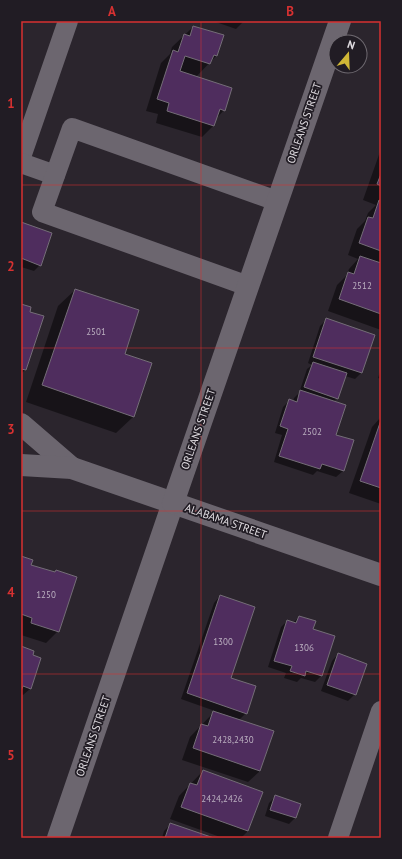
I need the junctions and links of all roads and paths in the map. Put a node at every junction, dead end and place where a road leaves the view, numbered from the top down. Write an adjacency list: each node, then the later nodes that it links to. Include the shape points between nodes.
1 (68, 21): 3 (lane)
2 (340, 21): 6 (main road, ORLEANS STREET)
3 (21, 157)
4 (21, 163): 5 (lane)
5 (55, 175): 6 (lane, via 72,128); 7 (lane, via 42,212)
6 (277, 201): 7 (main road, ORLEANS STREET)
7 (248, 286): 11 (main road, ORLEANS STREET)
8 (21, 424): 10 (main road, ALABAMA STREET)
9 (21, 465): 10 (main road, ALABAMA STREET)
10 (72, 468): 11 (main road, ALABAMA STREET)
11 (173, 503): 12 (main road, ALABAMA STREET); 14 (main road, ORLEANS STREET)
12 (381, 575)
13 (381, 711): 15 (lane)
14 (58, 838)
15 (338, 838)

